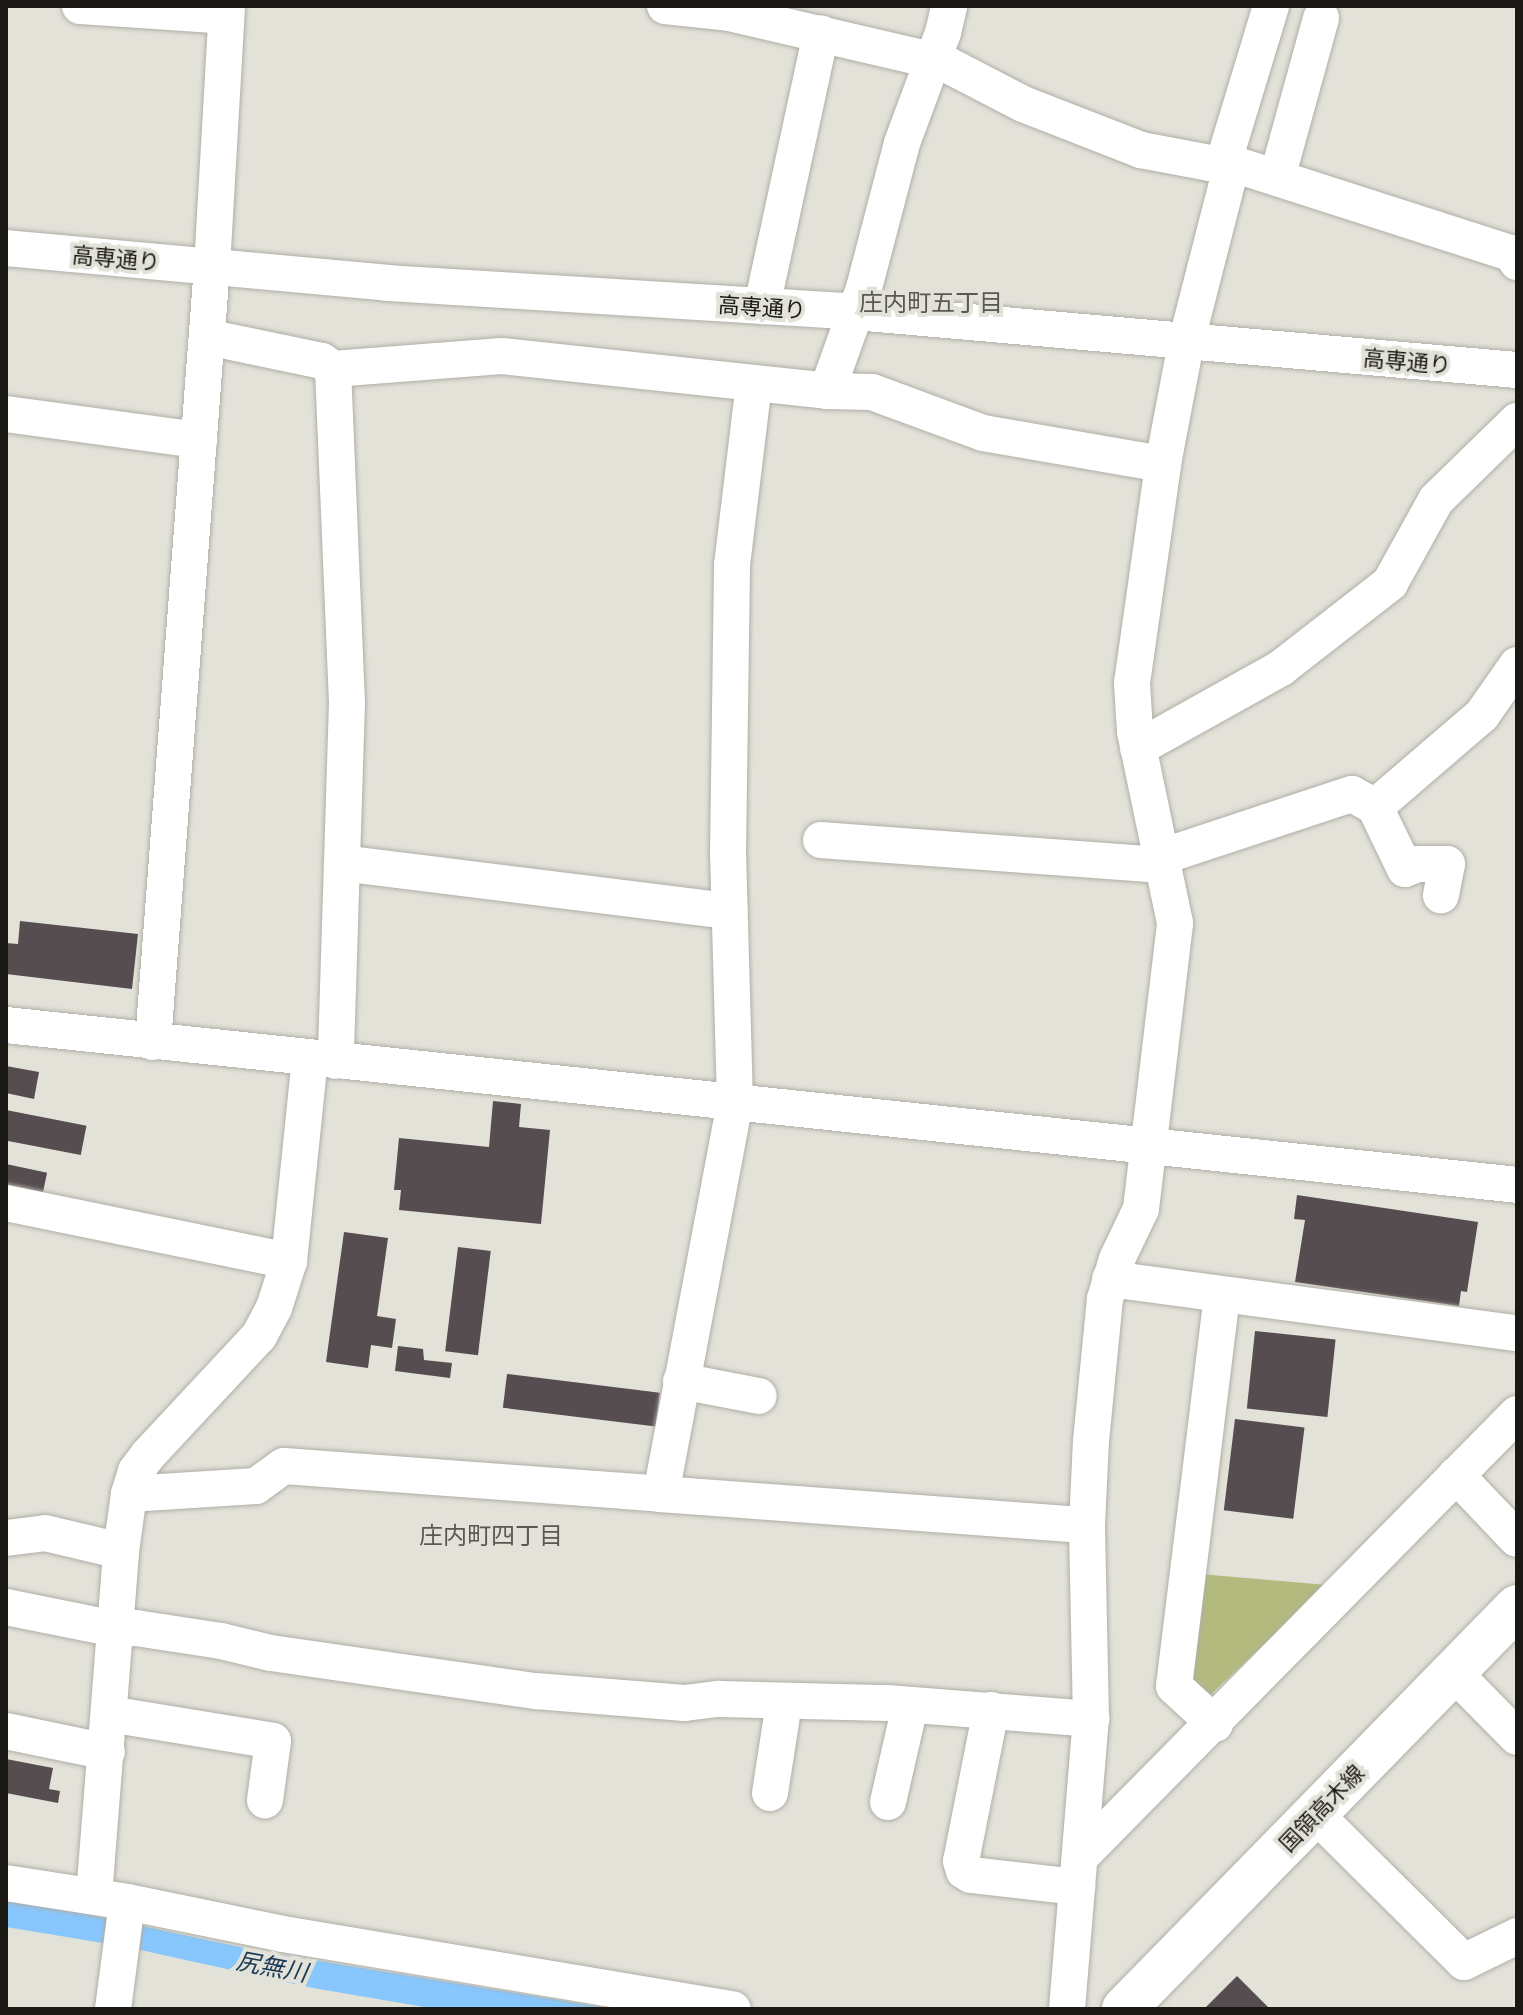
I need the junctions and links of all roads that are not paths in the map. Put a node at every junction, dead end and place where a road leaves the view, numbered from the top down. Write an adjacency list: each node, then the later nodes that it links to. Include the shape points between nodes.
1 (80, 6): 6 (street)
2 (665, 6): 5 (street)
3 (949, 6): 9 (street)
4 (1271, 6): 10 (street)
5 (730, 10): 8 (street)
6 (226, 11): 14 (street)
7 (1321, 18): 11 (street)
8 (821, 33): 9 (street); 15 (street)
9 (933, 63): 10 (street, via 944,63 1023,104 1141,150); 16 (street, via 913,106)
10 (1228, 162): 11 (street); 18 (street)
11 (1277, 178): 13 (street, via 1511,253)
12 (6, 248): 14 (street, 高専通り)
13 (1517, 262)
14 (212, 267): 15 (street, 高専通り); 17 (street)
15 (762, 306): 16 (street, 高専通り)
16 (855, 312): 18 (street, 高専通り); 22 (street)
17 (207, 337): 19 (street, via 322,361); 25 (street)
18 (1186, 343): 20 (street, 高専通り); 26 (street)
19 (333, 369): 21 (street, via 502,356); 32 (street, via 347,702)
20 (1517, 370)
21 (754, 383): 22 (street); 34 (street, via 732,565)
22 (827, 391): 26 (street, via 872,392 983,433)
23 (6, 414): 25 (street)
24 (1517, 421): 28 (street, via 1436,500 1390,583 1281,668)
25 (199, 440): 36 (street)
26 (1163, 464): 28 (street, via 1132,683)
27 (1517, 665): 29 (street, via 1482,715)
28 (1138, 748): 31 (street)
29 (1375, 807): 31 (street, via 1352,794); 33 (street, via 1405,869 1447,864)
30 (821, 840): 31 (street)
31 (1162, 861): 39 (street, via 1175,923)
32 (342, 863): 34 (street); 37 (street)
33 (1441, 895)
34 (729, 911): 38 (street)
35 (6, 1025): 36 (street)
36 (153, 1042): 37 (street)
37 (323, 1060): 38 (street); 42 (street)
38 (735, 1102): 39 (street); 46 (street)
39 (1149, 1144): 40 (street); 43 (street, via 1141,1209)
40 (1517, 1185)
41 (6, 1203): 42 (street)
42 (289, 1261): 50 (street, via 259,1336 148,1455)
43 (1110, 1279): 44 (street); 52 (street)
44 (1222, 1295): 45 (street); 65 (street, via 1174,1686)
45 (1517, 1333)
46 (681, 1381): 47 (street); 51 (street)
47 (759, 1396)
48 (1517, 1414): 49 (street)
49 (1456, 1475): 54 (street); 65 (street)
50 (129, 1494): 51 (street, via 256,1486 284,1466); 55 (street)
51 (661, 1494): 52 (street)
52 (1087, 1525): 64 (street)
53 (6, 1538): 55 (street, via 45,1533)
54 (1517, 1539)
55 (121, 1551): 58 (street)
56 (6, 1607): 58 (street)
57 (1517, 1607): 59 (main road, 国領高木線)
58 (115, 1629): 60 (street, via 136,1628 536,1691 685,1703); 63 (street)
59 (1453, 1672): 67 (street); 72 (main road, 国領高木線)
60 (784, 1703): 61 (street); 69 (street)
61 (910, 1706): 62 (street); 71 (street)
62 (991, 1710): 64 (street); 73 (street, via 961,1861 964,1871)
63 (109, 1714): 68 (street); 70 (street, via 273,1741)
64 (1091, 1719): 73 (street)
65 (1215, 1724): 73 (street)
66 (6, 1731): 68 (street)
67 (1517, 1737)
68 (107, 1752): 75 (street)
69 (770, 1793)
70 (265, 1800)
71 (888, 1802)
72 (1315, 1814): 76 (street, via 1464,1962); 80 (main road, 国領高木線)
73 (1079, 1872): 79 (street)
74 (6, 1883): 75 (street)
75 (115, 1904): 77 (street); 78 (street)
76 (1517, 1936)
77 (113, 2009)
78 (733, 2009)
79 (1067, 2009)
80 (1124, 2009)

